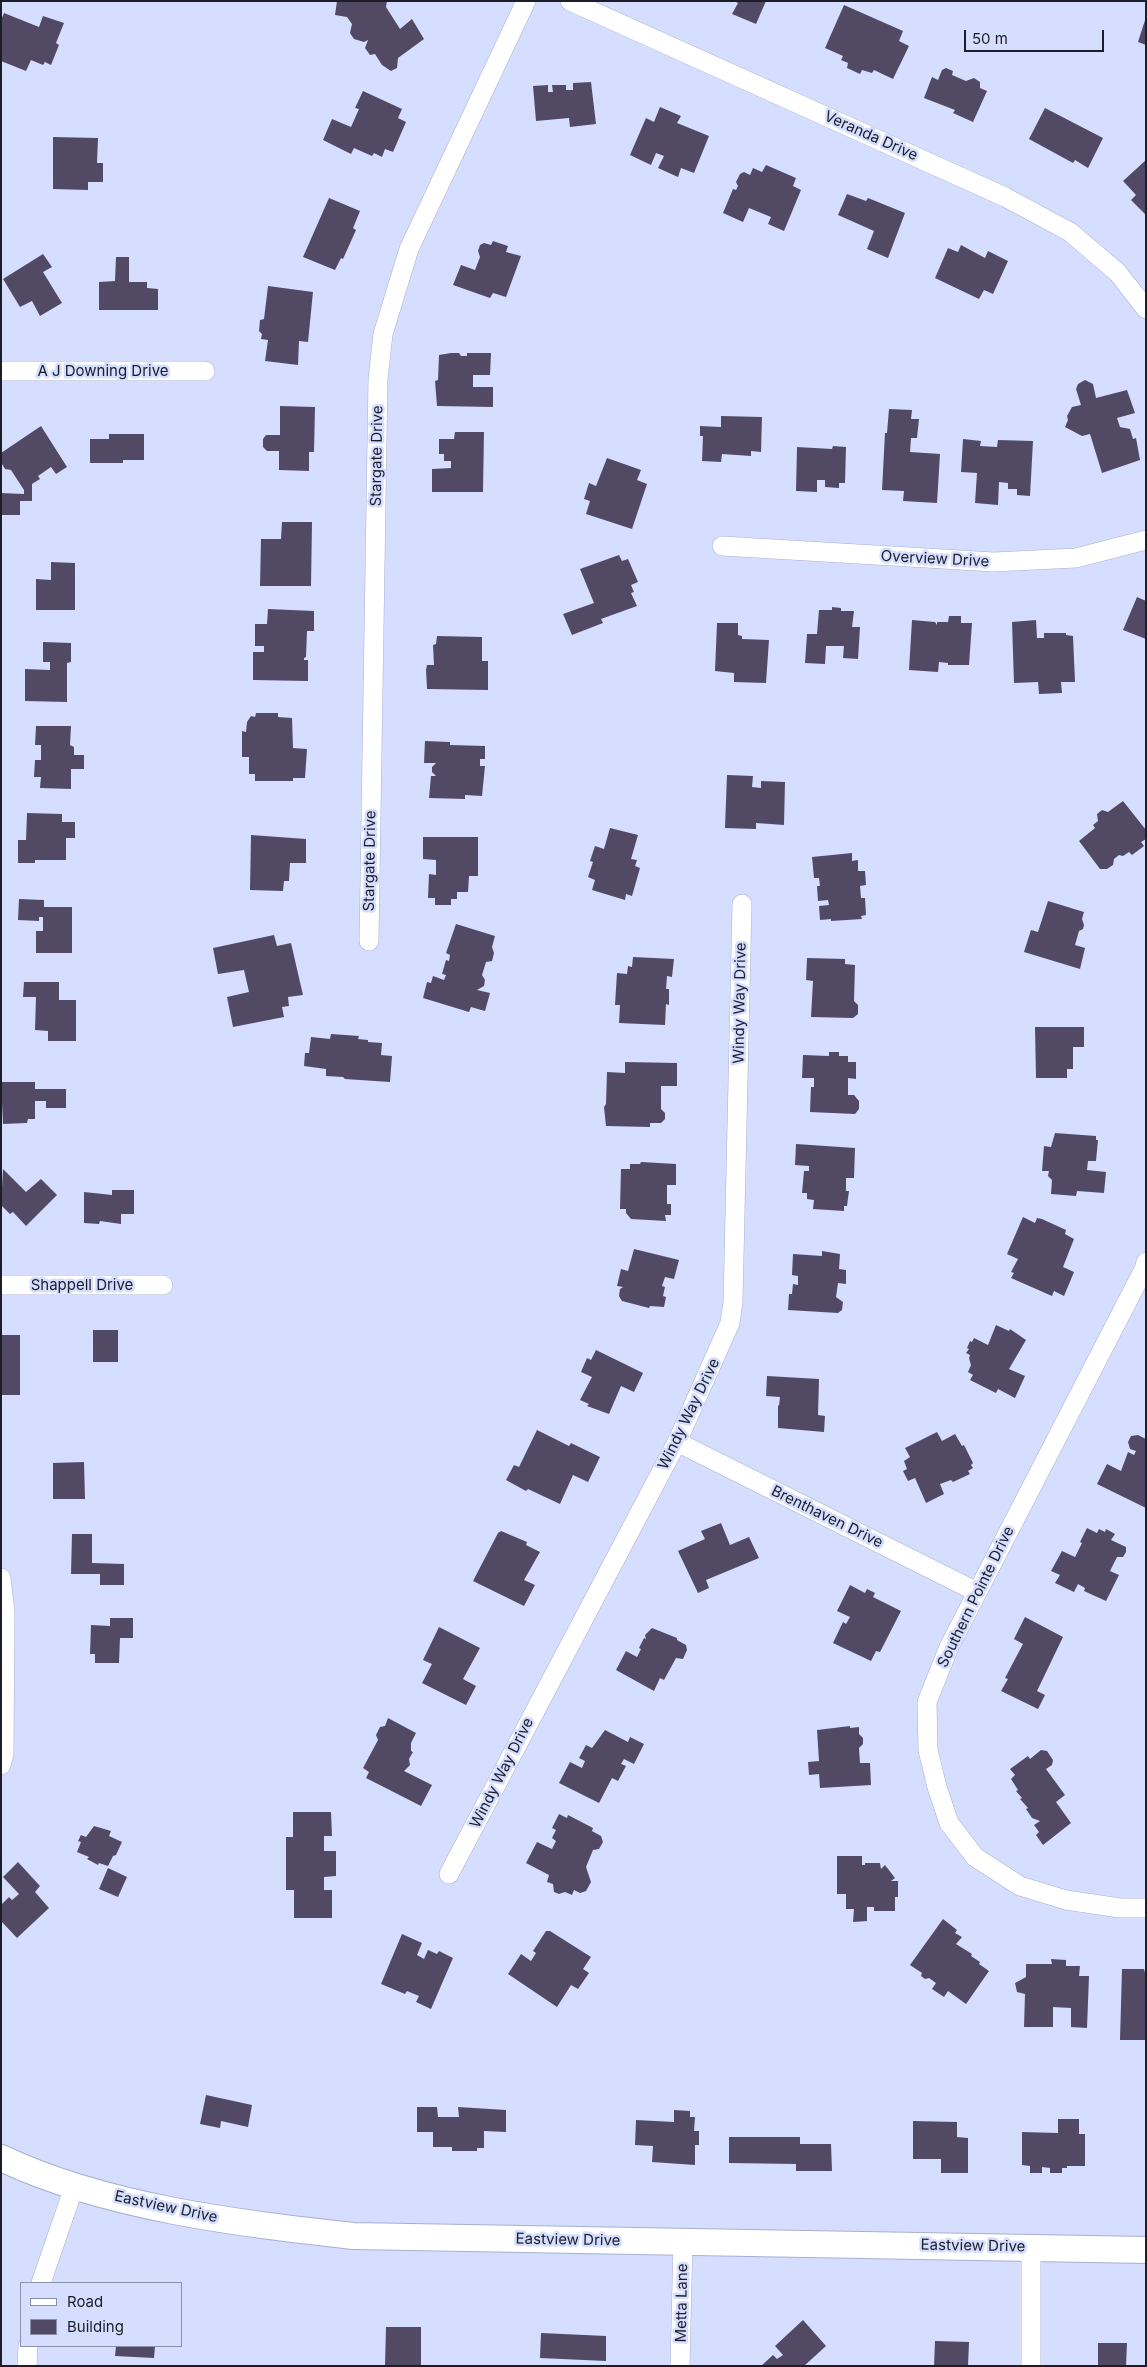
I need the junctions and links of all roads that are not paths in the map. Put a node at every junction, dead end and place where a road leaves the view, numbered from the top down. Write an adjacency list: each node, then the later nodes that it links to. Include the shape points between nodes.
1 (526, 1): 9 (street, Stargate Drive, via 409,249 383,334 378,379)
2 (570, 1): 3 (street, Veranda Drive, via 1005,197 1070,232 1118,273)
3 (1146, 309)
4 (1, 371): 5 (street, A J Downing Drive)
5 (205, 371)
6 (1146, 540): 7 (street, Overview Drive, via 1076,558 994,562)
7 (722, 546)
8 (742, 904): 13 (street, Windy Way Drive, via 733,1302 730,1323)
9 (369, 941)
10 (1146, 1262): 15 (street, Southern Pointe Drive)
11 (1, 1285): 12 (street, Shappell Drive)
12 (163, 1285)
13 (677, 1442): 15 (street, Brenthaven Drive); 17 (street, Windy Way Drive)
14 (1, 1578): 16 (street, via 5,1612 4,1754)
15 (978, 1592): 18 (street, Southern Pointe Drive, via 949,1646 927,1702 928,1750 949,1823 975,1857 1020,1886 1066,1900 1120,1908)
16 (1, 1765)
17 (449, 1874)
18 (1146, 1908)
19 (1, 2158): 20 (street, Eastview Drive)
20 (74, 2187): 21 (street, Eastview Drive, via 248,2224 353,2236); 24 (street)
21 (683, 2241): 22 (street, Eastview Drive); 27 (street, Metta Lane)
22 (1031, 2247): 23 (street, Eastview Drive); 28 (street)
23 (1146, 2250)
24 (41, 2282)
25 (28, 2347): 26 (street)
26 (27, 2366)
27 (680, 2366)
28 (1031, 2366)

